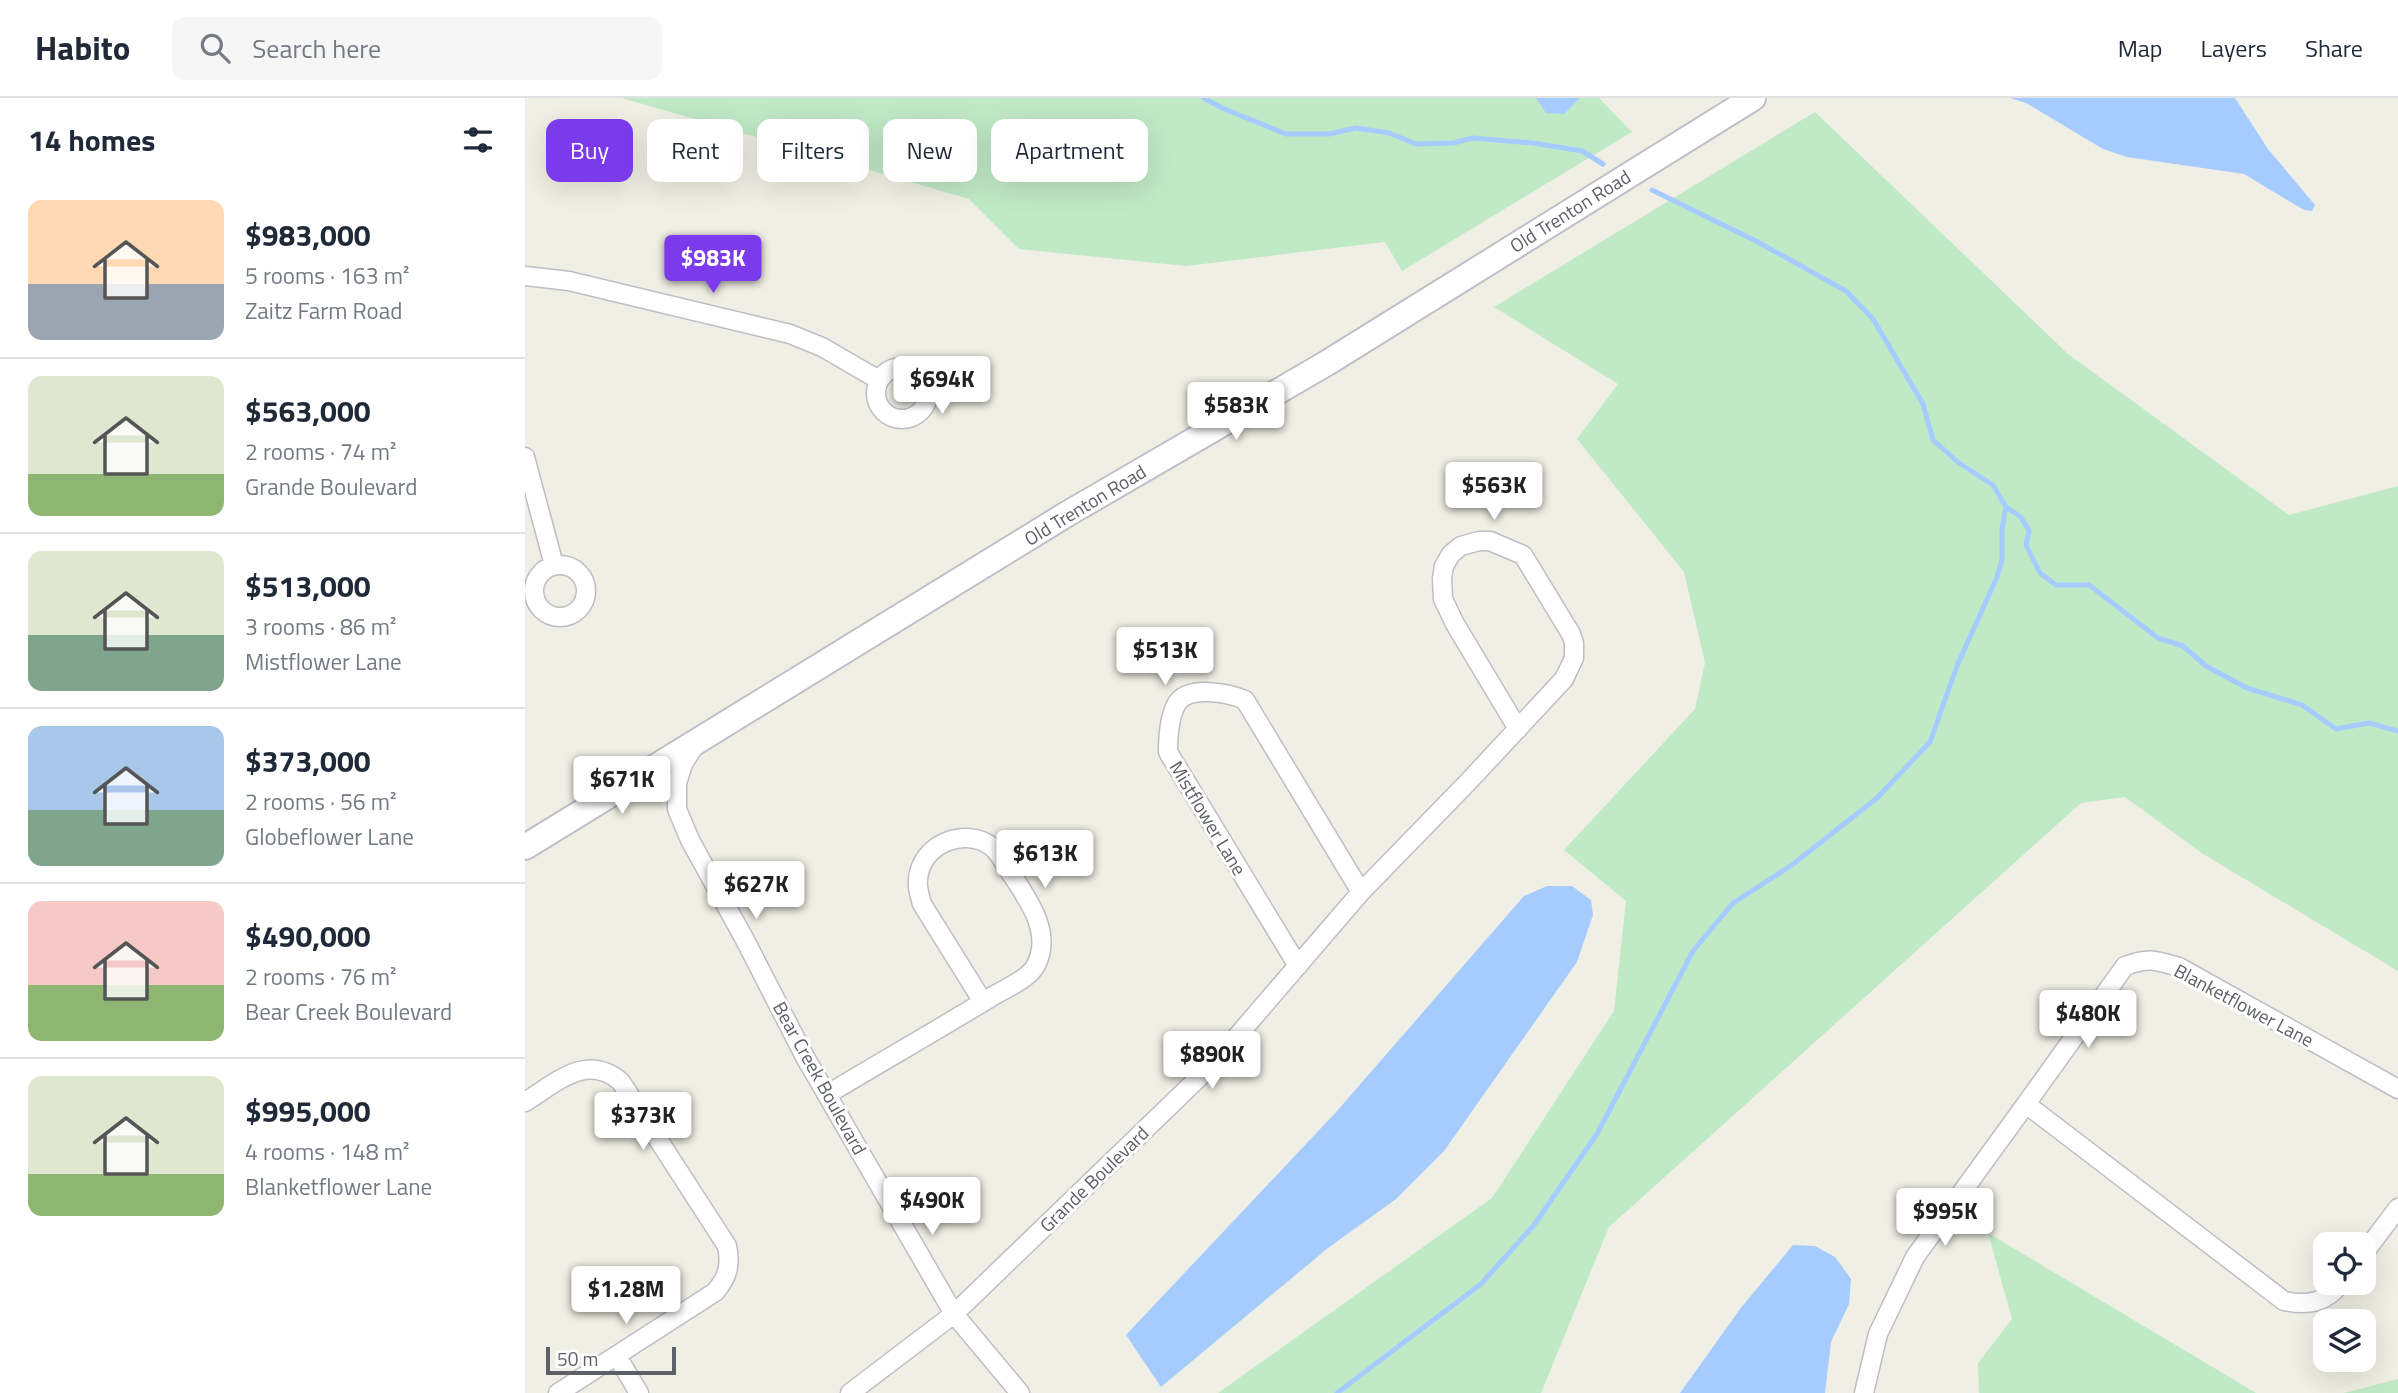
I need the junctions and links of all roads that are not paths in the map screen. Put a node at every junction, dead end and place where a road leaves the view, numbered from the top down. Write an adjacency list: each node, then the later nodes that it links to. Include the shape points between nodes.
1 (1753, 98): 7 (main road, Old Trenton Road, via 1327,363 1067,514)
2 (525, 276): 3 (street, via 569,281 790,334)
3 (879, 380)
4 (525, 457): 5 (street)
5 (554, 565)
6 (1518, 729): 6 (street, Grande Boulevard, via 1564,679 1574,658 1574,643 1523,555 1479,541 1451,554 1441,578 1443,599); 9 (street, Grande Boulevard)
7 (695, 745): 8 (main road, Old Trenton Road); 13 (street, Bear Creek Boulevard, via 677,783 677,809 804,1057)
8 (525, 848)
9 (1361, 892): 10 (street, Grande Boulevard); 10 (street, Mistflower Lane, via 1245,701 1213,692 1188,695 1178,702 1168,732 1168,752)
10 (1298, 966): 19 (street, Grande Boulevard, via 1215,1062)
11 (983, 1002): 11 (street, via 1035,966 1040,952 1039,927 1034,908 993,847 964,837 948,841 927,856 917,888 922,904); 13 (street)
12 (2398, 1089): 15 (street, Blanketflower Lane, via 2179,967 2143,960 2125,966)
13 (828, 1094): 19 (street, Bear Creek Boulevard)
14 (525, 1102): 20 (street, via 577,1071 600,1069 612,1074 727,1246 729,1271 715,1292)
15 (2026, 1104): 18 (street, via 2284,1301 2302,1304); 25 (street, Blanketflower Lane, via 1915,1257 1878,1334)
16 (2398, 1209): 17 (street)
17 (2376, 1237)
18 (2330, 1295)
19 (954, 1314): 23 (street, Grande Boulevard); 24 (street, Bear Creek Boulevard)
20 (617, 1356): 21 (street); 22 (street)
21 (558, 1393)
22 (639, 1393)
23 (850, 1393)
24 (1020, 1393)
25 (1864, 1393)

